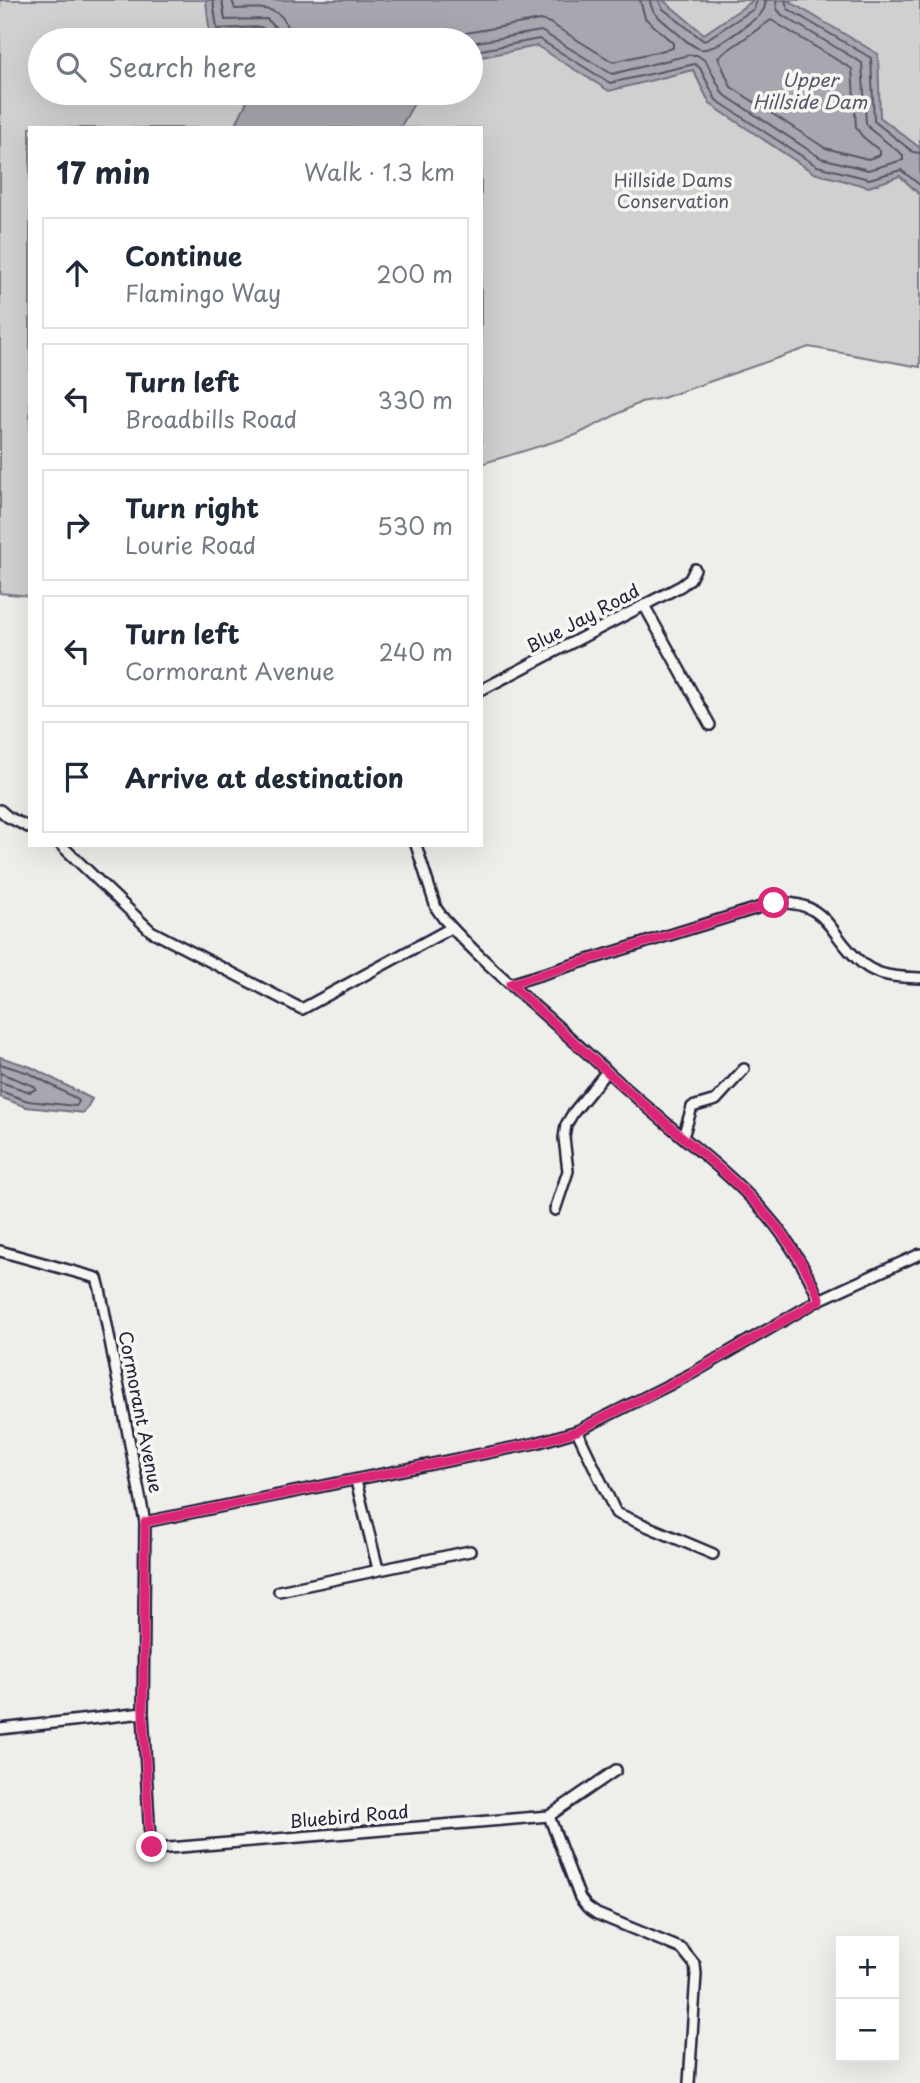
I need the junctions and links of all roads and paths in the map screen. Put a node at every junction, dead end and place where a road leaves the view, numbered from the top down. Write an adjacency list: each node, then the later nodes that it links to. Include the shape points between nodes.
1 (695, 569): 2 (street, Blue Jay Road, via 681,586)
2 (644, 605): 3 (street, Blue Jay Road); 4 (street)
3 (483, 689)
4 (710, 725)
5 (0, 810): 6 (street)
6 (28, 827)
7 (63, 847): 9 (street, via 151,931 302,1009)
8 (417, 847): 9 (street, via 436,908)
9 (451, 928): 11 (street)
10 (920, 978): 11 (street, via 891,977 863,964 812,909 788,902)
11 (510, 984): 13 (street)
12 (744, 1069): 14 (street, via 716,1100 692,1107)
13 (607, 1071): 14 (street); 15 (street, via 566,1125 568,1171)
14 (683, 1137): 18 (street, via 771,1217)
15 (555, 1210)
16 (0, 1251): 21 (street, Cormorant Avenue, via 97,1278)
17 (920, 1254): 18 (street)
18 (820, 1300): 19 (street, via 691,1374)
19 (577, 1431): 20 (street); 23 (street, via 616,1513)
20 (356, 1481): 21 (street); 24 (street)
21 (145, 1522): 26 (street, Cormorant Avenue)
22 (470, 1551): 24 (street)
23 (713, 1554)
24 (378, 1569): 25 (street)
25 (279, 1591)
26 (143, 1713): 27 (street); 30 (street, Cormorant Avenue)
27 (0, 1729)
28 (616, 1770): 29 (street)
29 (550, 1816): 30 (street, Bluebird Road); 31 (street, via 587,1908 682,1949 695,1965)
30 (152, 1847)
31 (689, 2083)

